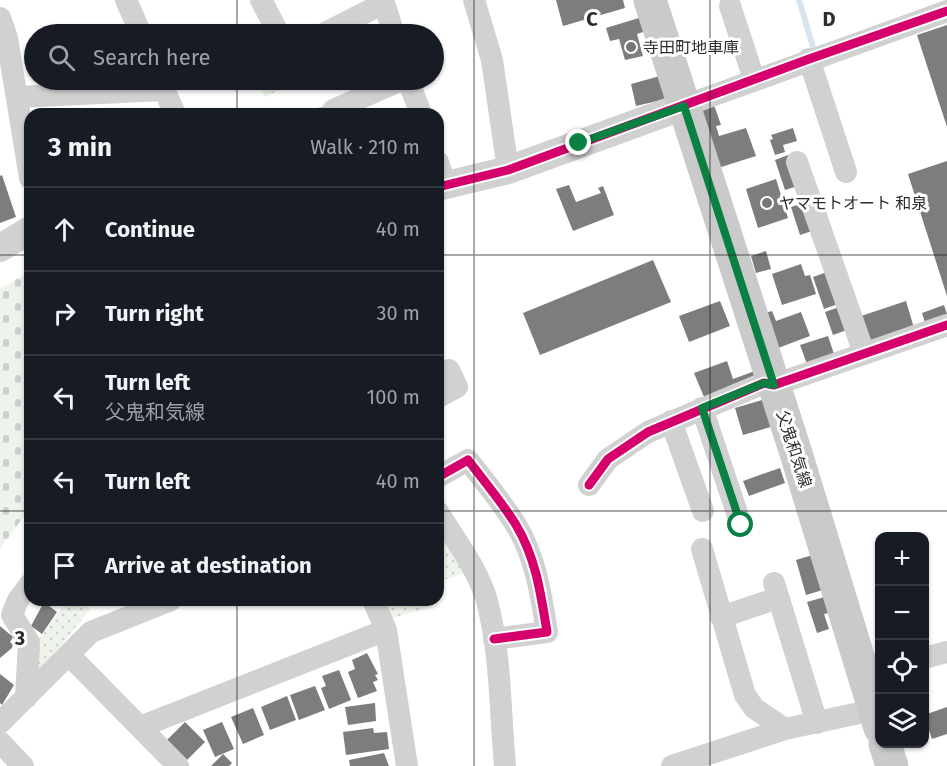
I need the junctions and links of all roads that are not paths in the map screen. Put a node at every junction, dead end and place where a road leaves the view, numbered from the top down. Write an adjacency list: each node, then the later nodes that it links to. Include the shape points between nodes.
1 (126, 0): 9 (street)
2 (261, 0): 10 (street)
3 (474, 0): 26 (street, via 492,60)
4 (650, 0): 20 (main road, 父鬼和気線)
5 (383, 1): 11 (street); 12 (street)
6 (730, 6): 14 (street)
7 (947, 11): 13 (street)
8 (0, 18): 19 (street)
9 (137, 24)
10 (274, 24)
11 (341, 24)
12 (391, 24)
13 (809, 58): 14 (street); 27 (street)
14 (754, 79): 20 (street)
15 (102, 90): 19 (street)
16 (165, 90): 21 (street)
17 (378, 90): 22 (street)
18 (412, 90): 23 (street)
19 (17, 97): 24 (street)
20 (684, 106): 26 (street); 34 (main road, 父鬼和気線)
21 (173, 108)
22 (335, 108)
23 (419, 108)
24 (24, 141)
25 (797, 162): 32 (street, via 820,254)
26 (508, 170): 28 (street)
27 (846, 172)
28 (444, 178)
29 (24, 234): 30 (street)
30 (0, 248)
31 (947, 325): 32 (street)
32 (864, 353): 34 (street)
33 (449, 370): 35 (street, via 457,387)
34 (774, 385): 36 (street, via 764,383); 53 (main road, 父鬼和気線)
35 (444, 394)
36 (702, 408): 37 (street); 42 (street)
37 (671, 421): 39 (street, via 604,456); 40 (street)
38 (444, 474): 49 (street, via 468,460 516,524 540,583 547,632)
39 (589, 485)
40 (703, 511)
41 (444, 522): 49 (street, via 486,599)
42 (741, 525)
43 (702, 549): 47 (street)
44 (24, 592): 54 (street, via 12,615 29,642)
45 (156, 606): 51 (street, via 91,632)
46 (376, 606): 48 (street)
47 (721, 617): 58 (street, via 776,591); 60 (street, via 745,695 754,708)
48 (386, 630): 59 (street); 66 (street)
49 (494, 639): 67 (street)
50 (947, 652): 52 (street)
51 (69, 655): 54 (street); 59 (street)
52 (929, 656)
53 (872, 672): 55 (main road, 父鬼和気線)
54 (26, 698): 57 (street)
55 (875, 707)
56 (875, 719): 58 (street)
57 (0, 723)
58 (817, 723): 60 (street)
59 (140, 728): 65 (street)
60 (785, 729): 63 (street)
61 (0, 742): 64 (street)
62 (886, 748): 69 (main road)
63 (706, 760): 68 (street)
64 (23, 766)
65 (178, 766)
66 (407, 766)
67 (505, 766)
68 (672, 766)
69 (892, 766)

